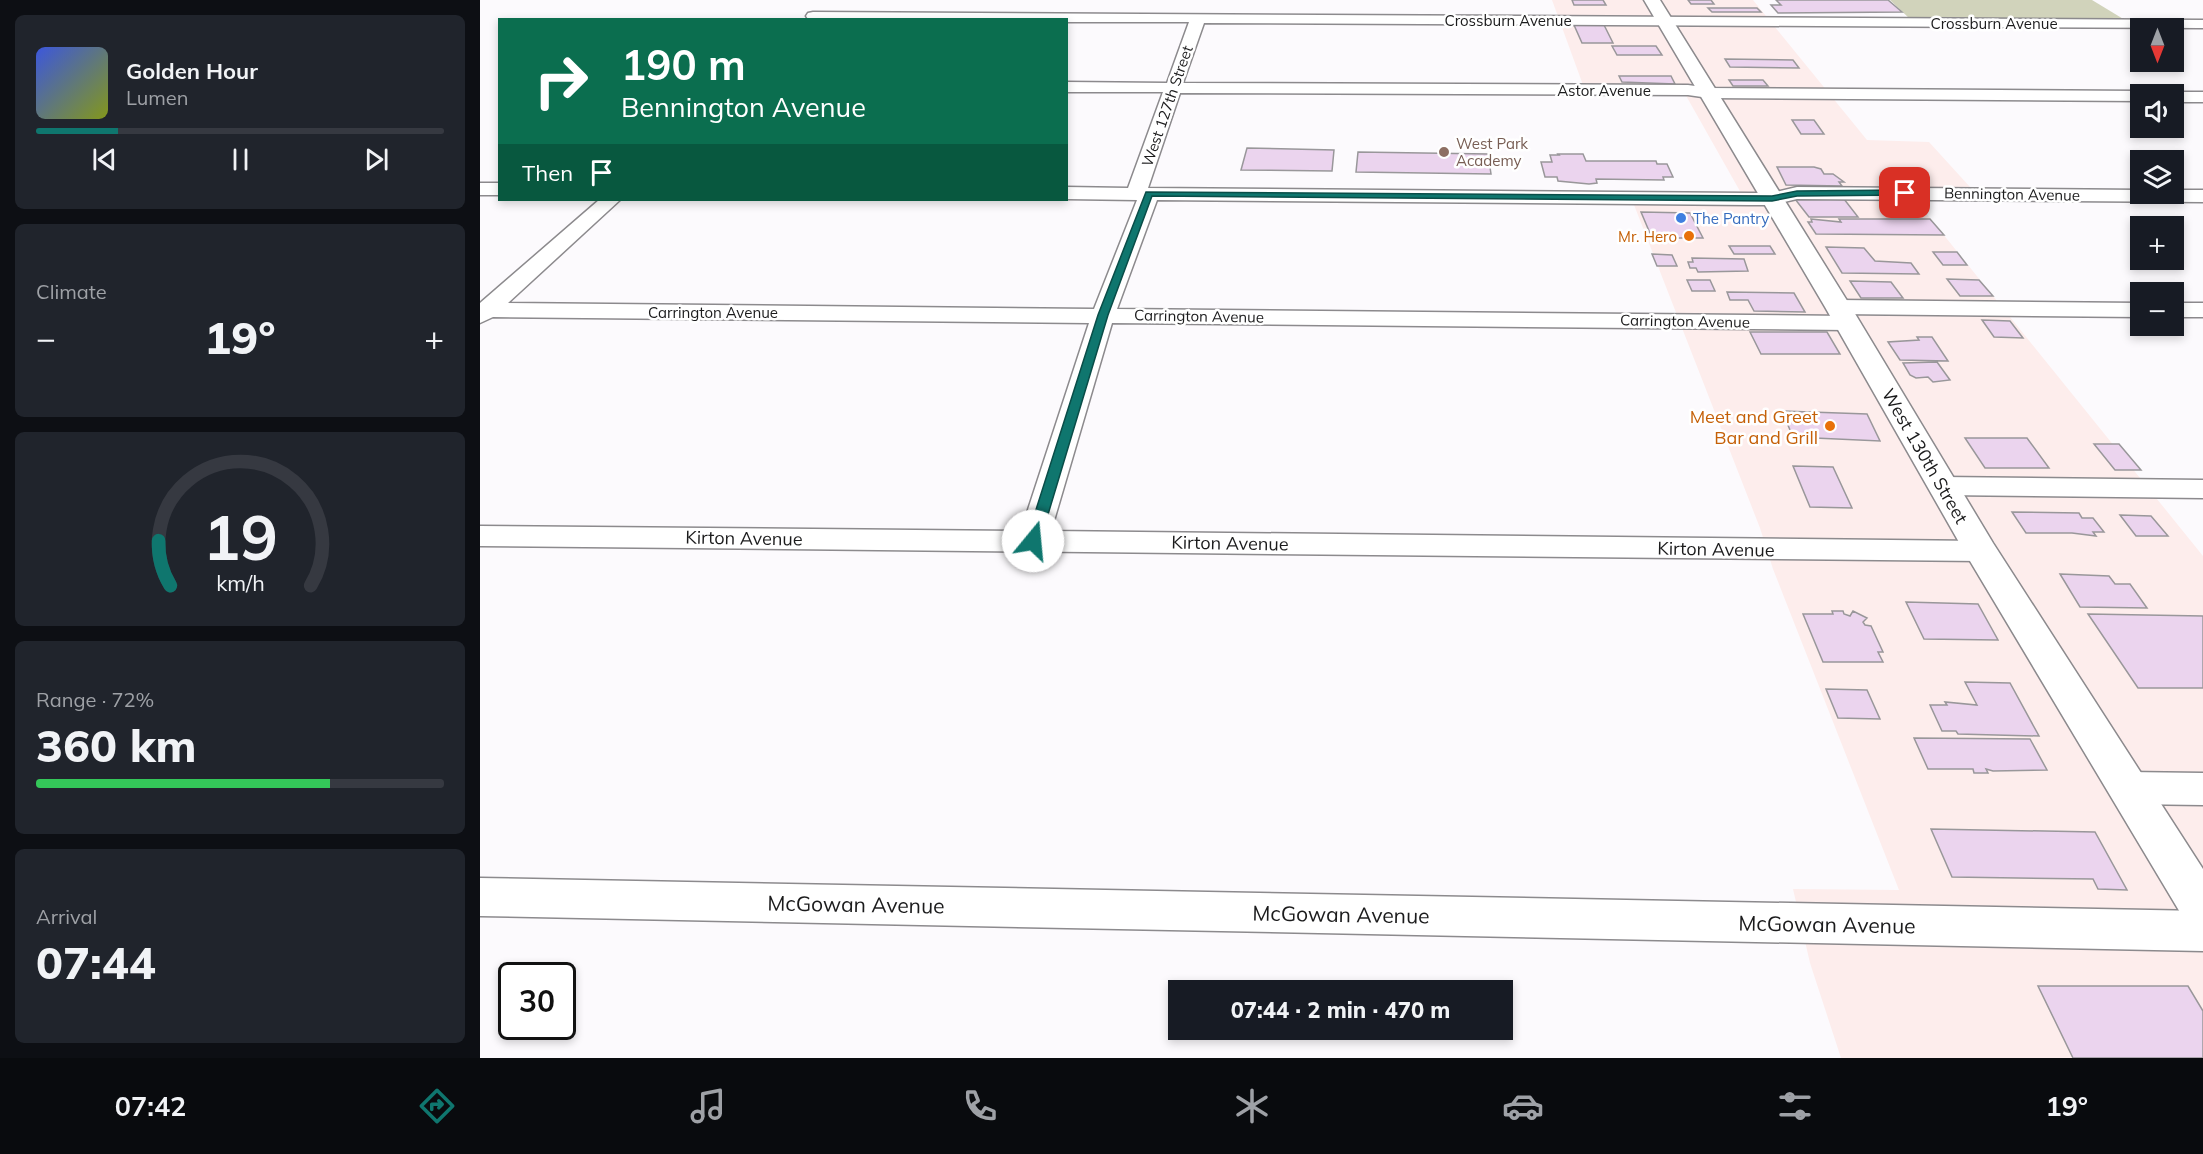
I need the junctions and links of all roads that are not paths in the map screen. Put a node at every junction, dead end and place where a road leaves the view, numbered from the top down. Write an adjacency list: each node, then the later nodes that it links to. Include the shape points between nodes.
1 (1078, 0): 4 (street)
2 (1658, 10): 6 (street, Crossburn Avenue); 7 (street, Crossburn Avenue); 10 (main road, West 130th Street)
3 (813, 16): 5 (street, Crossburn Avenue)
4 (1068, 17): 5 (street, Crossburn Avenue); 6 (street, Crossburn Avenue)
5 (900, 18)
6 (1198, 18): 9 (street, West 127th Street)
7 (2203, 24)
8 (1068, 87): 9 (street, Astor Avenue)
9 (1173, 88): 10 (street, Astor Avenue); 17 (street, West 127th Street)
10 (1709, 93): 11 (street, Astor Avenue); 19 (main road, West 130th Street)
11 (2130, 96)
12 (2184, 97): 13 (street)
13 (2203, 97)
14 (480, 189): 15 (street)
15 (498, 189)
16 (1068, 193): 17 (street, Bennington Avenue)
17 (1143, 194): 19 (street, Bennington Avenue); 25 (street, West 127th Street)
18 (2203, 196): 19 (street, Bennington Avenue, via 1797,193)
19 (1772, 199): 26 (main road, West 130th Street)
20 (609, 201): 24 (street)
21 (2130, 310): 26 (street, Carrington Avenue)
22 (2184, 310): 23 (street)
23 (2203, 310)
24 (482, 312): 25 (street, Carrington Avenue)
25 (1103, 315): 26 (street, Carrington Avenue); 30 (street, West 127th Street)
26 (1842, 315): 27 (main road, West 130th Street)
27 (1943, 486): 28 (street); 31 (main road, West 130th Street)
28 (2203, 489)
29 (480, 536): 30 (street, Kirton Avenue)
30 (1033, 541): 31 (street, Kirton Avenue)
31 (1980, 551): 32 (main road, West 130th Street)
32 (2128, 788): 33 (street); 35 (main road, West 130th Street)
33 (2203, 789)
34 (480, 897): 36 (street, McGowan Avenue)
35 (2203, 909)
36 (2203, 931)

